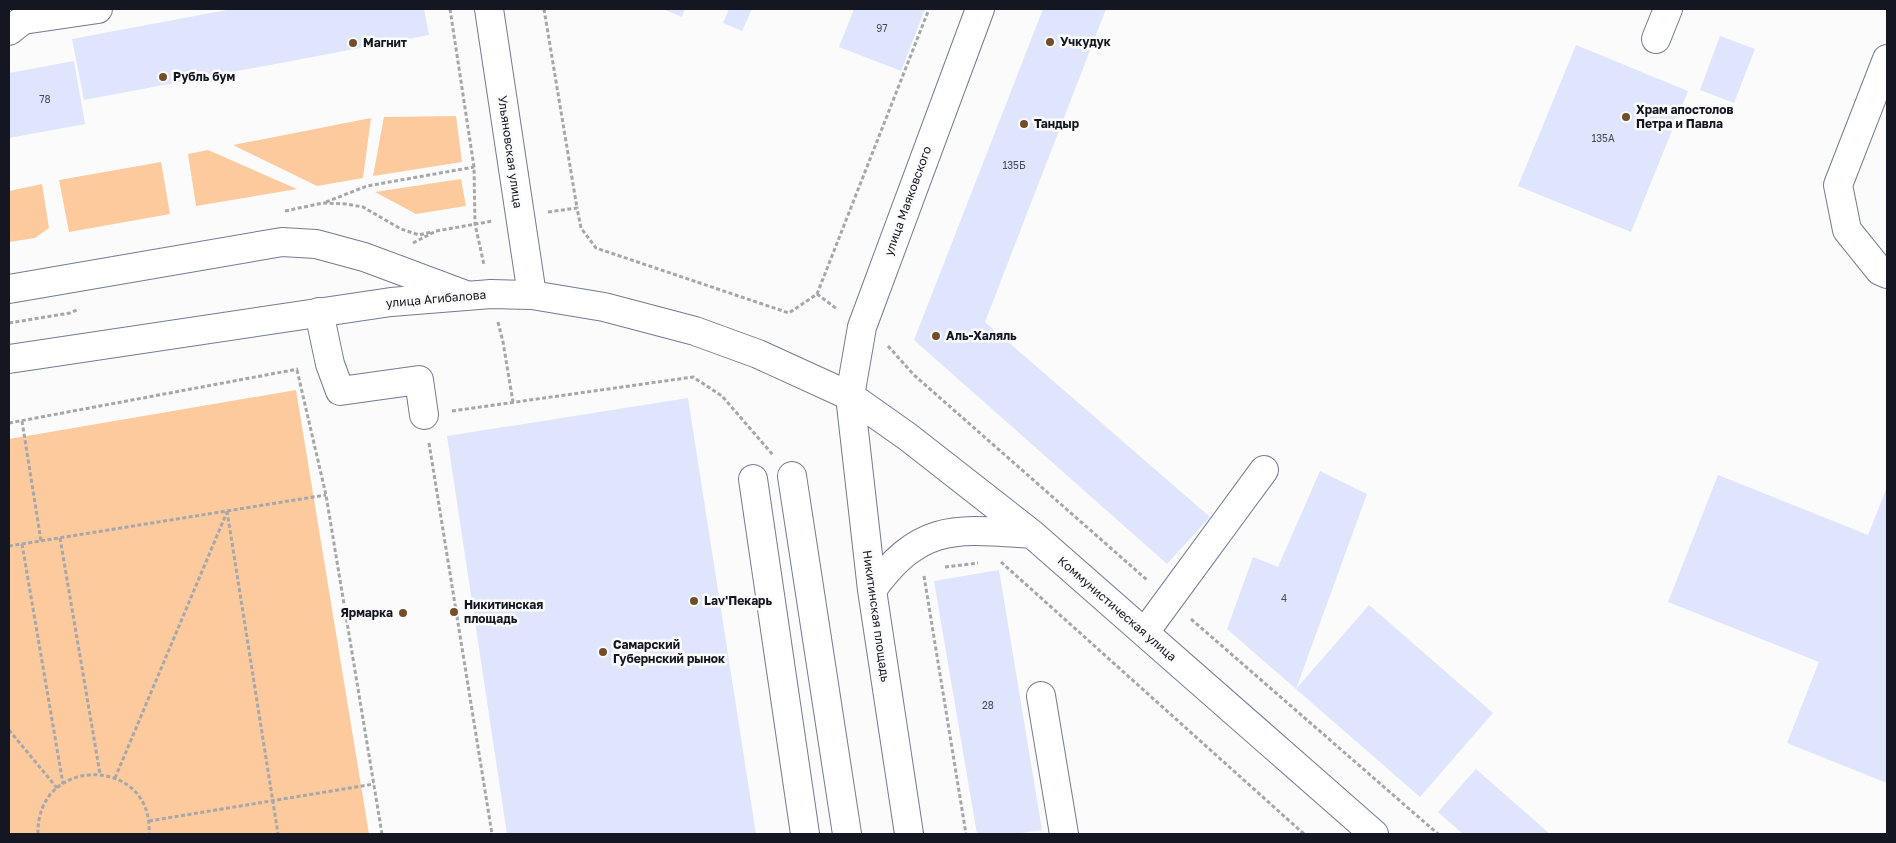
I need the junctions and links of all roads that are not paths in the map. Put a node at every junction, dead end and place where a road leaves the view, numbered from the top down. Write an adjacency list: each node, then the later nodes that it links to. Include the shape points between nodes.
1 (98, 9): 5 (main road, via 23,20)
2 (489, 9): 10 (main road, Ульяновская улица)
3 (980, 9): 14 (main road, улица Маяковского, via 862,328)
4 (1668, 9): 6 (main road)
5 (9, 31)
6 (1656, 39)
7 (1887, 59): 8 (main road, via 1838,185 1847,230 1880,271)
8 (1887, 274)
9 (9, 289): 11 (main road, via 282,242 316,244 348,252)
10 (532, 295): 11 (main road, улица Агибалова); 14 (main road, улица Агибалова, via 604,307 695,331 758,354)
11 (466, 296): 12 (main road, улица Агибалова)
12 (319, 312): 13 (main road, улица Агибалова); 15 (main road, via 330,364 340,391 419,380)
13 (9, 359)
14 (850, 396): 19 (main road, Коммунистическая улица, via 916,442); 20 (main road, Никитинская площадь)
15 (424, 415)
16 (1264, 470): 21 (main road)
17 (792, 476): 24 (main road)
18 (753, 479): 23 (main road)
19 (1032, 534): 20 (main road, via 973,530 941,533 919,542 886,570); 21 (main road, Коммунистическая улица)
20 (872, 590): 25 (main road, Никитинская площадь)
21 (1145, 632): 27 (main road, Коммунистическая улица)
22 (1040, 696): 26 (main road)
23 (805, 834)
24 (847, 834)
25 (908, 834)
26 (1064, 834)
27 (1374, 834)

